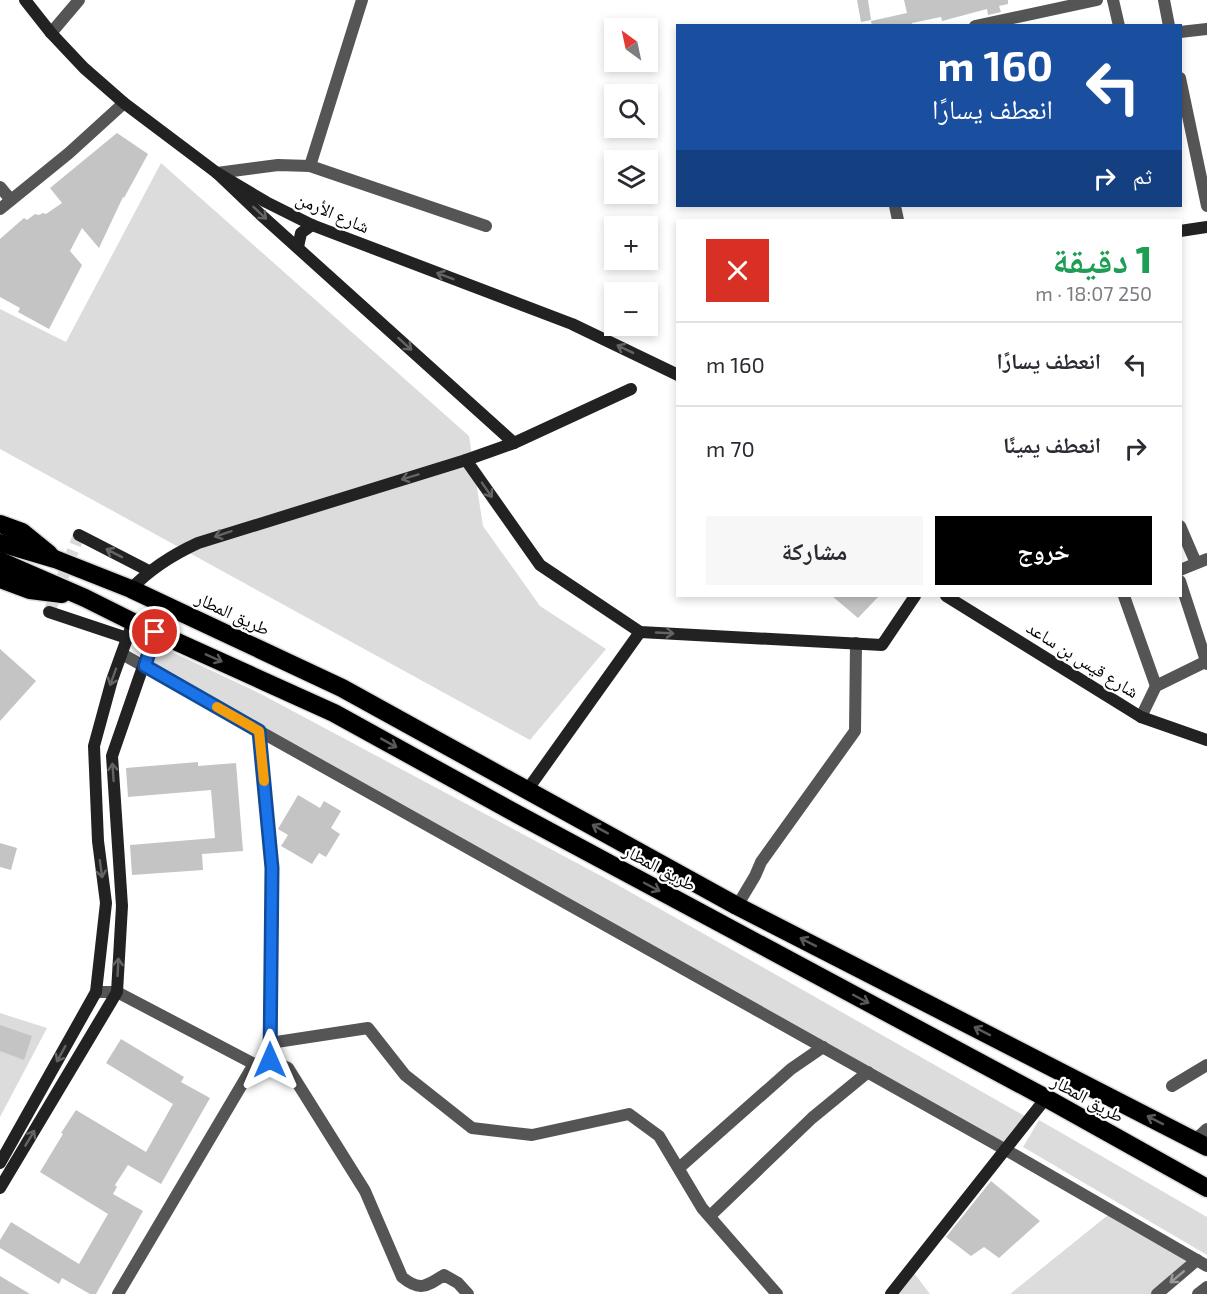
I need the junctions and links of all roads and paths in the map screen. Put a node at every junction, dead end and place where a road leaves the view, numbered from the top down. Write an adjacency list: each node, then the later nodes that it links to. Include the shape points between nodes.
1 (25, 0): 12 (main road, شارع الأرمن)
2 (80, 0): 12 (street)
3 (362, 0): 15 (street)
4 (1097, 0): 7 (street)
5 (1113, 0): 8 (street)
6 (1164, 0): 9 (street)
7 (984, 24)
8 (1119, 24)
9 (1169, 24)
10 (1207, 29): 11 (street)
11 (1182, 32)
12 (51, 33): 14 (main road, شارع الأرمن)
13 (1182, 87): 19 (street)
14 (124, 103): 16 (main road, شارع الأرمن); 18 (street)
15 (310, 166): 16 (street, via 278,165); 22 (street)
16 (217, 173): 21 (main road, شارع الأرمن); 25 (main road, one-way to 25)
17 (0, 187): 18 (street)
18 (11, 200): 20 (street)
19 (1207, 206)
20 (0, 209)
21 (312, 225): 25 (main road, via 301,233); 26 (main road, شارع الأرمن, one-way to 21, via 572,324)
22 (486, 226)
23 (1207, 228): 24 (main road)
24 (1182, 231)
25 (298, 247): 28 (main road, one-way to 28)
26 (676, 374)
27 (631, 389): 28 (main road)
28 (514, 443): 29 (main road)
29 (466, 460): 38 (main road, one-way to 38, via 220,535 180,551); 49 (main road, one-way to 49, via 540,566)
30 (0, 524): 34 (highway, via 22,532)
31 (1182, 529): 36 (street)
32 (79, 535): 38 (main road, one-way to 32)
33 (0, 543): 34 (highway)
34 (55, 559): 41 (highway, طريق المطار)
35 (0, 561): 45 (highway, طريق المطار)
36 (1202, 561): 37 (street)
37 (1182, 569)
38 (149, 571): 41 (main road)
39 (0, 579): 45 (highway, via 30,590)
40 (1182, 587): 52 (street)
41 (131, 589): 58 (highway, طريق المطار, via 342,688)
42 (914, 597): 50 (main road, via 882,645)
43 (948, 597): 55 (main road, شارع قيس بن ساعد)
44 (1124, 597): 54 (street)
45 (85, 598): 47 (highway, طريق المطار)
46 (50, 612): 47 (main road)
47 (130, 630): 48 (highway, طريق المطار); 51 (main road)
48 (155, 632): 53 (main road); 69 (highway, طريق المطار, one-way to 69, via 334,713)
49 (640, 632): 50 (main road, one-way to 50); 58 (main road)
50 (856, 643): 59 (street, via 855,731 761,862)
51 (122, 654): 53 (street); 60 (main road, one-way to 60, via 94,746 98,841 106,903)
52 (1207, 662): 54 (street)
53 (145, 666): 56 (street); 61 (main road, one-way to 53, via 122,906 112,756)
54 (1156, 686): 55 (street)
55 (1141, 717): 57 (main road, شارع قيس بن ساعد)
56 (259, 731): 62 (street, via 272,868); 63 (street)
57 (1207, 740)
58 (528, 789): 59 (highway, طريق المطار, one-way to 58)
59 (737, 906): 70 (highway, طريق المطار, one-way to 59)
60 (96, 992): 61 (street); 72 (main road, one-way to 72)
61 (117, 992): 65 (street); 74 (main road, one-way to 61)
62 (270, 1043): 64 (street); 73 (street, via 368,1028 405,1075 472,1128 532,1135 629,1114 659,1136)
63 (823, 1047): 67 (street); 73 (street, via 791,1069)
64 (270, 1060): 65 (street); 80 (street, via 288,1068 364,1191 402,1277 412,1285 426,1286 444,1275)
65 (254, 1064): 79 (street)
66 (1207, 1065): 68 (street)
67 (868, 1072): 71 (street); 76 (street, via 813,1118)
68 (1172, 1086)
69 (1046, 1098): 71 (main road); 75 (highway, طريق المطار)
70 (1203, 1139)
71 (1006, 1150): 77 (street); 82 (main road)
72 (0, 1163)
73 (679, 1168): 76 (street)
74 (0, 1188)
75 (1207, 1188)
76 (710, 1216): 81 (street)
77 (1202, 1263): 83 (street, one-way to 83)
78 (1207, 1287): 84 (street)
79 (118, 1294)
80 (468, 1294)
81 (777, 1294)
82 (891, 1294)
83 (1157, 1294)
84 (1198, 1294)

